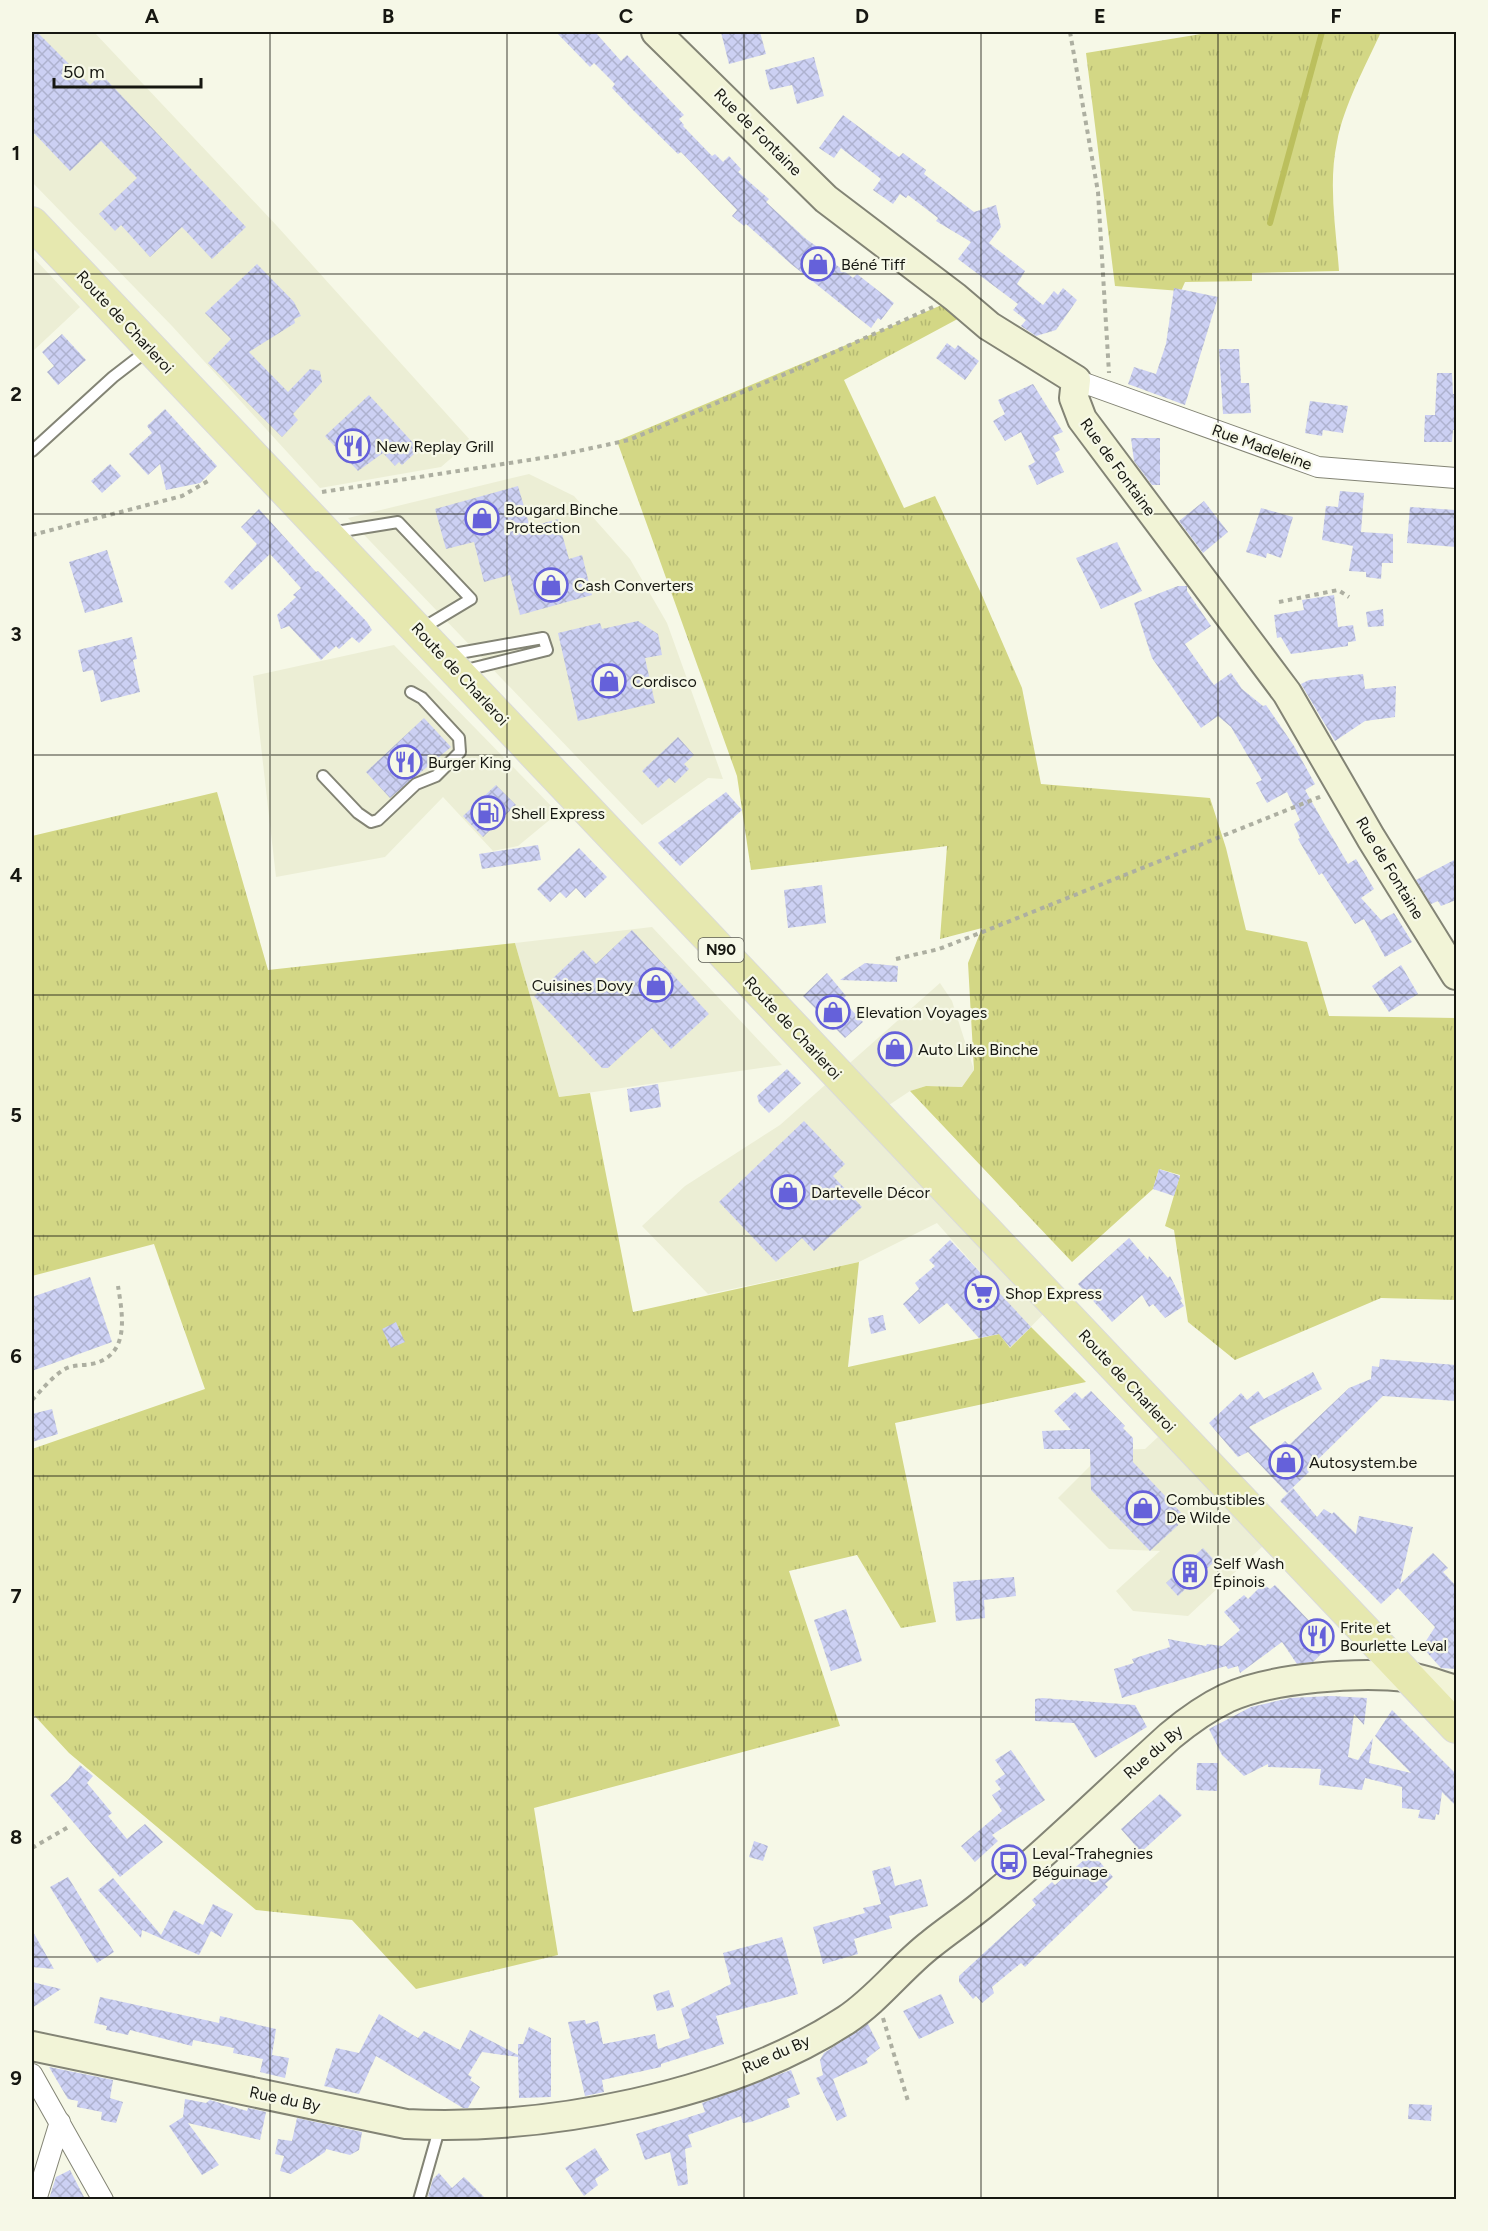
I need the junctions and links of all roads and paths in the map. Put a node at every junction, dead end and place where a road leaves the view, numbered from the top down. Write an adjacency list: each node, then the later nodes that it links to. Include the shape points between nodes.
1 (656, 32): 4 (street, Rue de Fontaine, via 826,199)
2 (1070, 32): 7 (path, via 1098,192)
3 (32, 223): 5 (main road, Route de Charleroi / N90)
4 (955, 297): 6 (street, Rue de Fontaine, via 989,326); 11 (path, via 629,440 555,456)
5 (151, 348): 8 (lane); 11 (main road, Route de Charleroi / N90)
6 (1076, 380): 7 (street, Rue Madeleine); 20 (street, Rue de Fontaine, via 1074,398 1082,419 1287,693)
7 (1110, 392): 9 (street, Rue Madeleine, via 1318,467)
8 (32, 451)
9 (1456, 478)
10 (208, 481): 13 (path, via 182,496)
11 (291, 496): 12 (main road, Route de Charleroi / N90)
12 (325, 533): 16 (main road, Route de Charleroi / N90); 16 (lane, via 398,522 471,599)
13 (32, 535)
14 (1349, 597): 15 (path, via 1338,590)
15 (1279, 602)
16 (418, 631): 17 (main road, Route de Charleroi / N90)
17 (450, 664): 17 (lane, via 547,650 543,638); 25 (main road, Route de Charleroi / N90)
18 (411, 692): 19 (lane, via 422,698 459,738 460,752 436,776 416,784 371,822)
19 (323, 776)
20 (1341, 786): 21 (path, via 1300,806 939,949); 22 (street, Rue de Fontaine)
21 (896, 958)
22 (1456, 975)
23 (118, 1286): 24 (path, via 123,1318 114,1352 99,1362 67,1368)
24 (32, 1400)
25 (1409, 1677): 26 (street, Rue du By); 27 (main road, Route de Charleroi / N90); 30 (street, Rue du By, via 1353,1676 1263,1686 1227,1698 1192,1718)
26 (1456, 1690)
27 (1456, 1727)
28 (70, 1826): 29 (path)
29 (32, 1848)
30 (876, 1994): 33 (path); 35 (street, Rue du By, via 848,2019 802,2045 682,2092 648,2102 521,2120)
31 (32, 2046): 35 (street, Rue du By, via 406,2124)
32 (32, 2074): 34 (street)
33 (908, 2101)
34 (60, 2122): 36 (street); 37 (street)
35 (440, 2126): 38 (lane)
36 (36, 2199)
37 (103, 2199)
38 (419, 2199)

